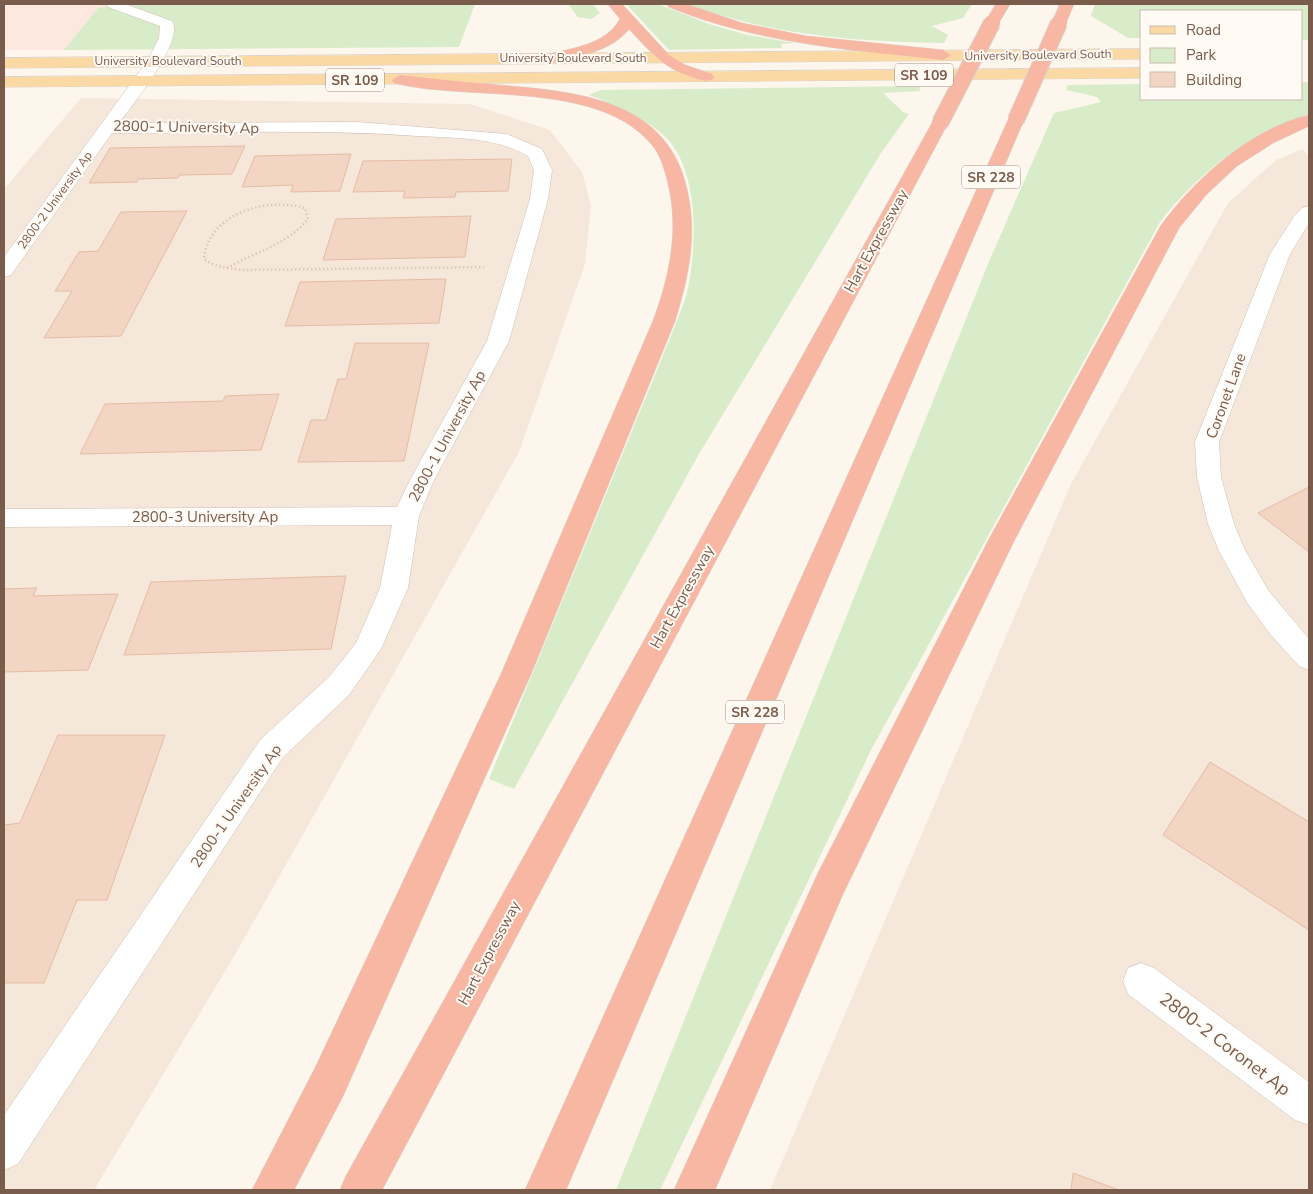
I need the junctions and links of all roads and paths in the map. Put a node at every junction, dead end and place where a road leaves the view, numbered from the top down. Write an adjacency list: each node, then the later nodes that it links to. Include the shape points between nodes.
1 (113, 4): 13 (street, 2800-1 University Ap, via 167,24 166,38)
2 (615, 4): 7 (highway)
3 (674, 4): 10 (highway, via 726,23 766,32)
4 (996, 4): 8 (highway)
5 (1003, 4): 8 (highway, Hart Expressway)
6 (1067, 4): 34 (highway, SR 228, bridge)
7 (628, 18): 11 (highway, via 623,30 609,41); 12 (highway)
8 (992, 23): 33 (highway, Hart Expressway, bridge)
9 (1140, 54): 10 (main road, University Boulevard South / SR 109)
10 (943, 56): 12 (main road, University Boulevard South / SR 109)
11 (551, 58): 12 (main road, University Boulevard South / SR 109); 13 (main road, University Boulevard South / SR 109)
12 (664, 58): 16 (highway, via 680,68)
13 (155, 62): 14 (main road, University Boulevard South / SR 109); 19 (street, 2800-1 University Ap)
14 (4, 63)
15 (1140, 73): 16 (main road, University Boulevard South / SR 109)
16 (706, 77): 17 (main road, University Boulevard South / SR 109)
17 (400, 80): 19 (main road, University Boulevard South / SR 109); 32 (highway, via 551,93 617,113 656,140 668,158 682,207 683,245 678,283 664,321 516,674 329,1082)
18 (4, 82): 19 (main road, University Boulevard South / SR 109)
19 (139, 82): 21 (street, 2800-1 University Ap)
20 (1309, 120): 35 (highway, via 1284,130 1216,173 1193,196 1170,227 1001,541 834,876)
21 (106, 128): 23 (street, 2800-1 University Ap, via 356,128 506,139 536,153 543,170 540,200); 25 (street, 2800-2 University Ap)
22 (1309, 212): 28 (street, Coronet Lane, via 1280,254 1208,442 1209,477 1232,551 1258,597)
23 (519, 267): 24 (path); 26 (street, 2800-1 University Ap, via 498,340)
24 (227, 268): 24 (path, via 212,266 204,259 206,239 216,230 236,215 266,205 284,203 305,208 308,219 302,228 287,239)
25 (4, 271)
26 (406, 516): 27 (street, 2800-3 University Ap); 31 (street, 2800-1 University Ap, via 394,588 367,649 339,686 272,748)
27 (4, 518)
28 (1309, 658)
29 (1141, 981): 30 (street, 2800-2 Coronet Ap)
30 (1309, 1106)
31 (4, 1150)
32 (272, 1190)
33 (360, 1190)
34 (545, 1190)
35 (694, 1190)

